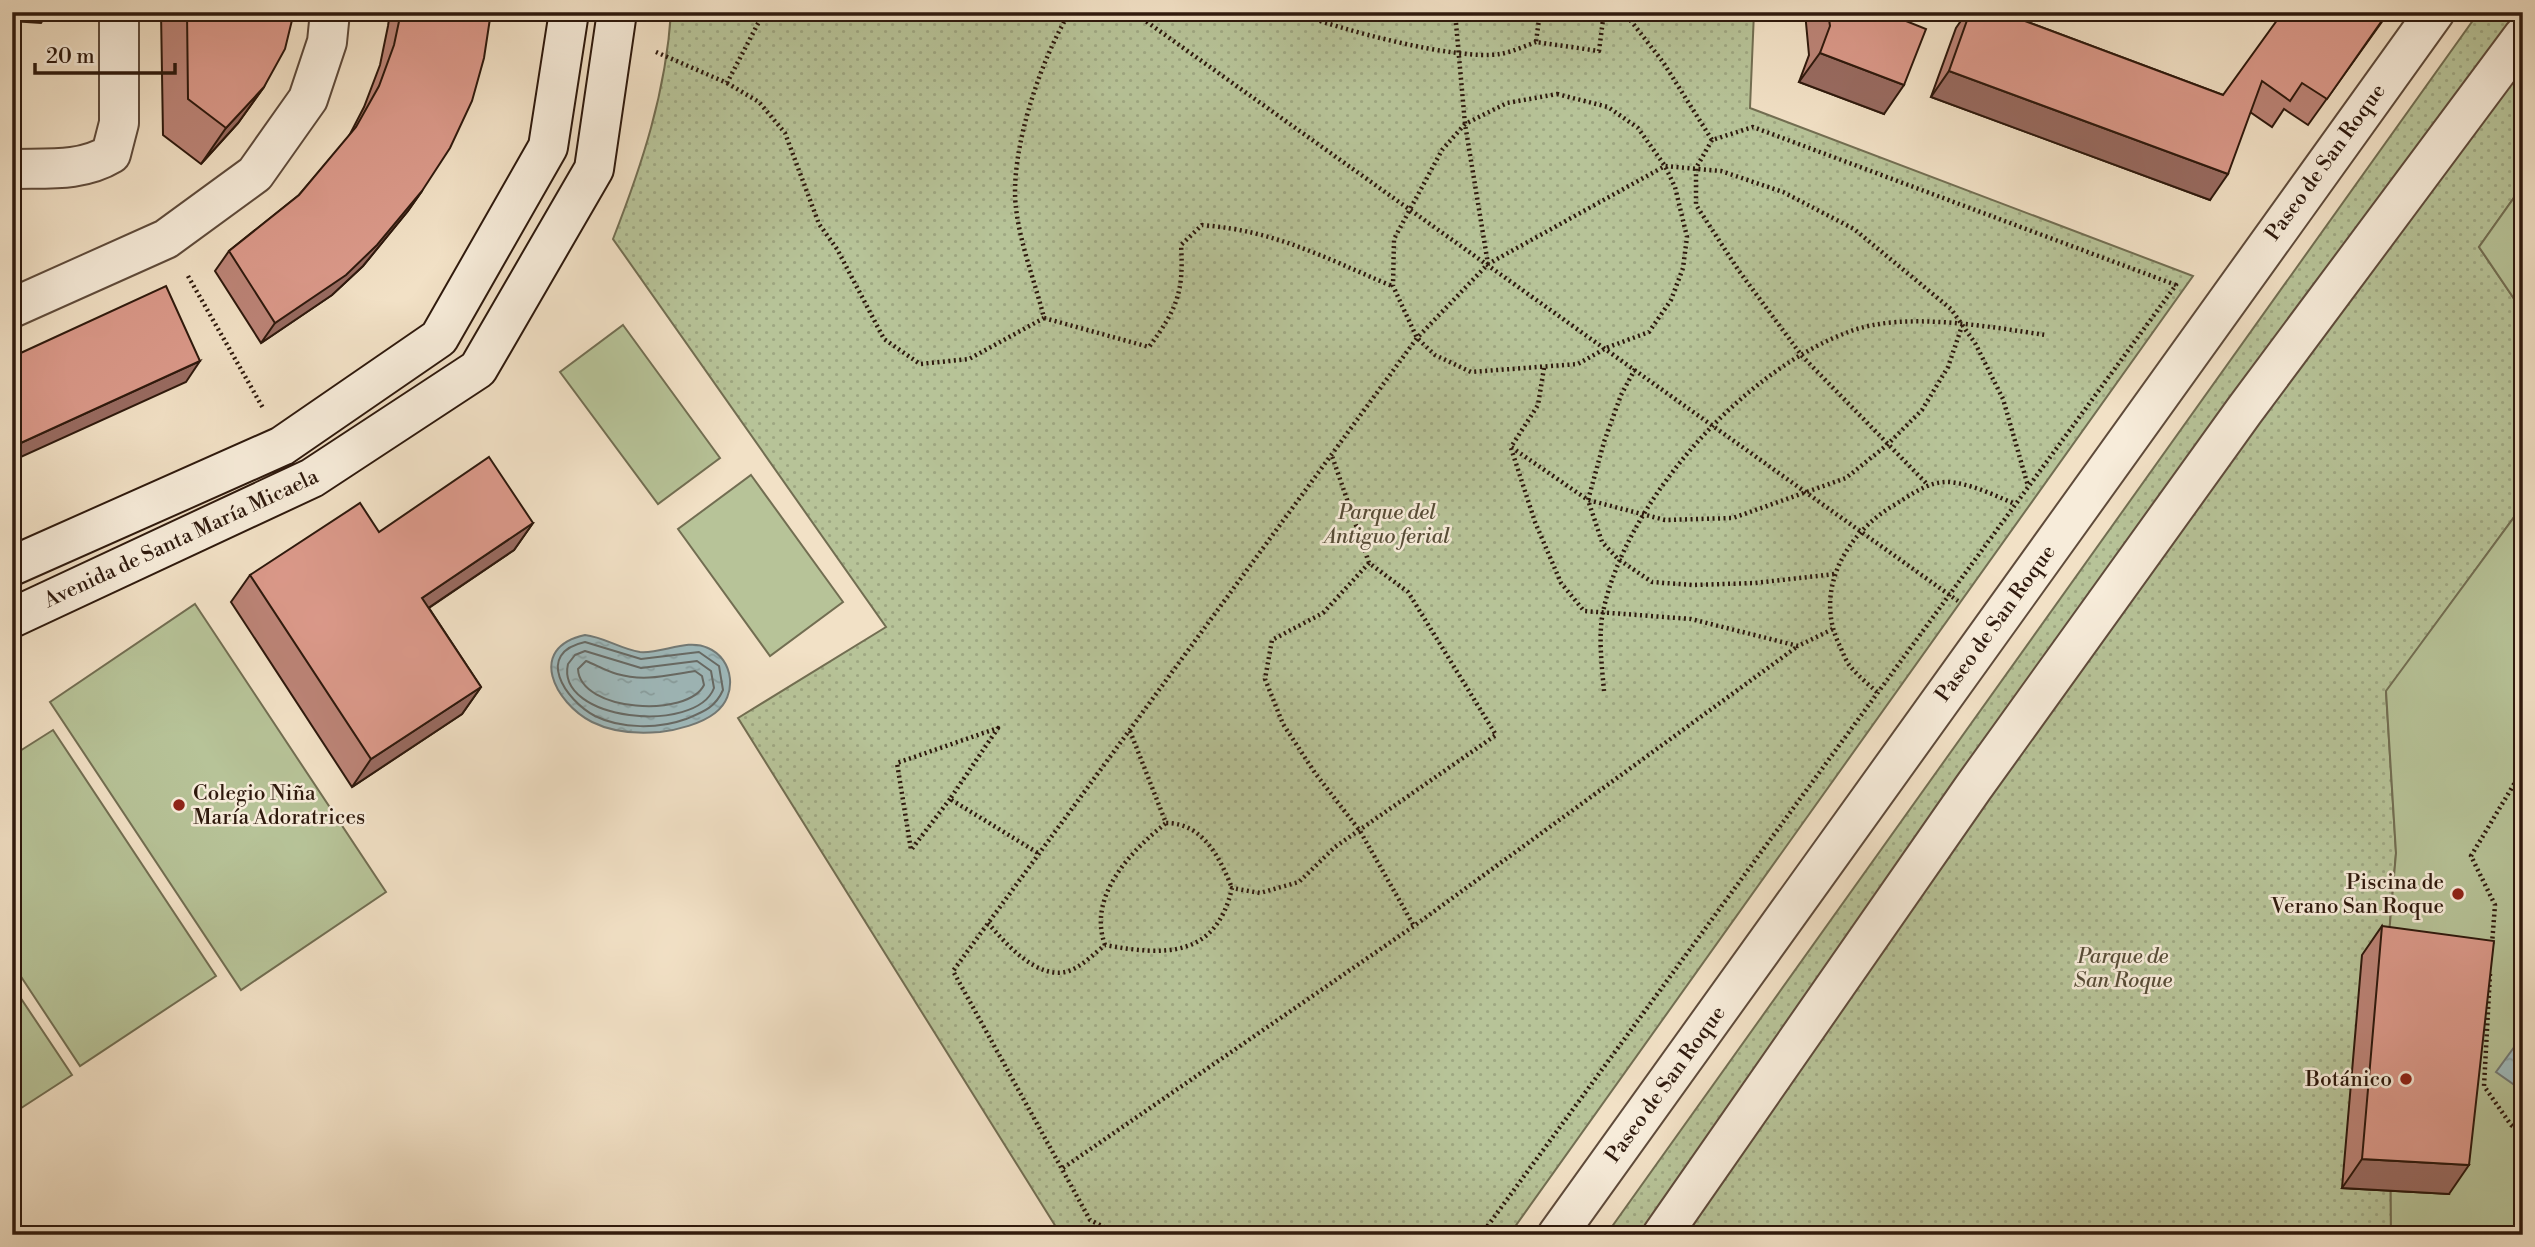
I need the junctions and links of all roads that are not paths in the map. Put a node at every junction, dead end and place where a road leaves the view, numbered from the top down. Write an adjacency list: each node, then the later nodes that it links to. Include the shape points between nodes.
1 (119, 12): 7 (street, via 119,123 111,153 77,168)
2 (330, 12): 8 (street, via 327,42 308,99 255,174 166,239)
3 (569, 12): 9 (street, Avenida de Santa María Micaela, via 548,147 439,338 282,446)
4 (617, 12): 10 (street, Avenida de Santa María Micaela, via 594,169 478,369 312,478)
5 (2435, 12): 11 (street, Paseo de San Roque)
6 (2523, 36): 12 (street, via 2147,545)
7 (12, 169)
8 (12, 308)
9 (12, 566)
10 (12, 618)
11 (1557, 1235)
12 (1662, 1235)

